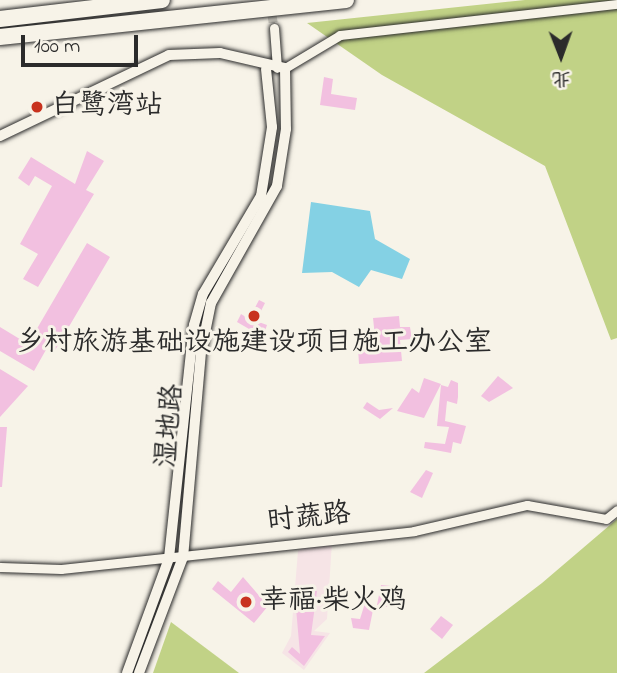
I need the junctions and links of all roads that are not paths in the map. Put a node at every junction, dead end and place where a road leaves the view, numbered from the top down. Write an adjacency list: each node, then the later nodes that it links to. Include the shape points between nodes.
1 (162, 0): 4 (highway)
2 (346, 0): 6 (highway)
3 (617, 4): 7 (street, via 340,35)
4 (0, 19)
5 (274, 28): 7 (street)
6 (0, 37)
7 (276, 68): 8 (street, via 220,53 169,55); 10 (street, 湿地路, via 286,128 277,186 220,282 205,327); 11 (street, 湿地路, via 261,196 203,294 194,325)
8 (0, 136)
9 (617, 510): 10 (street, 时蔬路, via 606,519 527,505 414,531)
10 (183, 557): 11 (street, 时蔬路); 14 (street, 湿地路)
11 (169, 558): 12 (street, 时蔬路); 13 (street, 湿地路)
12 (0, 567)
13 (127, 673)
14 (139, 673)

